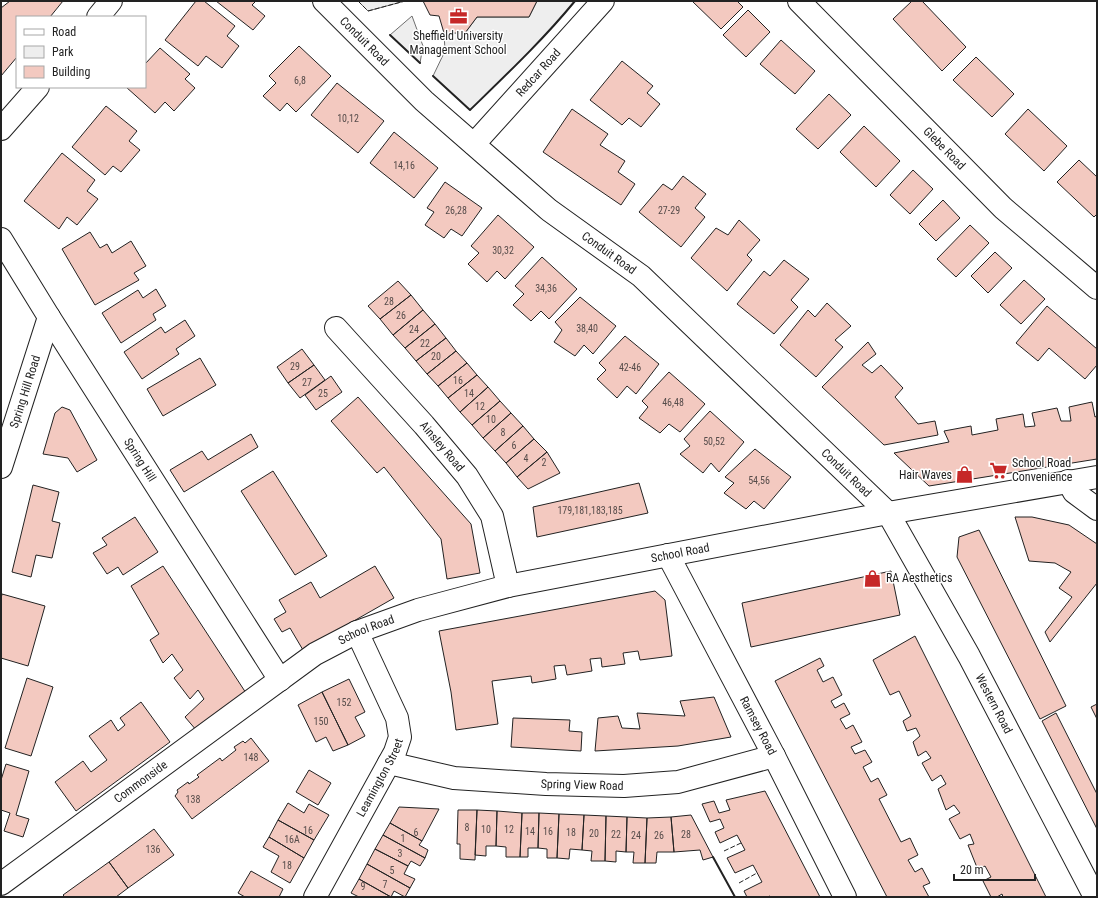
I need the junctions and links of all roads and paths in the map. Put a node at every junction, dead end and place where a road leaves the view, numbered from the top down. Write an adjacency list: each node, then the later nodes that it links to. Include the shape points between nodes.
1 (111, 1): 5 (street)
2 (324, 1): 8 (street, Conduit Road, via 424,101)
3 (602, 1): 8 (street, Redcar Road)
4 (799, 1): 10 (street, Glebe Road, via 1003,208)
5 (99, 16)
6 (37, 88): 7 (street)
7 (1, 129)
8 (474, 144): 17 (street, Conduit Road, via 549,210 641,276)
9 (1, 239): 11 (street, Spring Hill)
10 (1097, 288)
11 (49, 317): 13 (street, Spring Hill Road); 21 (street, Spring Hill)
12 (336, 328): 19 (street, Ainsley Road, via 424,425 476,489 492,516)
13 (1, 467)
14 (1097, 478): 15 (street, School Road)
15 (1068, 481): 16 (street, via 1074,492); 17 (street, School Road)
16 (1097, 509)
17 (888, 513): 18 (street, School Road); 27 (street, Western Road, via 969,656)
18 (668, 555): 19 (street, School Road); 22 (street, Ramsey Road)
19 (508, 586): 20 (street, School Road, via 418,610)
20 (357, 632): 21 (street, School Road, via 315,654); 23 (street, Leamington Street, via 397,718 400,737)
21 (280, 680): 24 (street, Commonside)
22 (774, 756): 23 (street, Spring View Road, via 678,782 624,786 454,778); 26 (street, Ramsey Road)
23 (389, 764): 25 (street, Leamington Street)
24 (1, 884)
25 (315, 897)
26 (845, 897)
27 (1094, 897)

